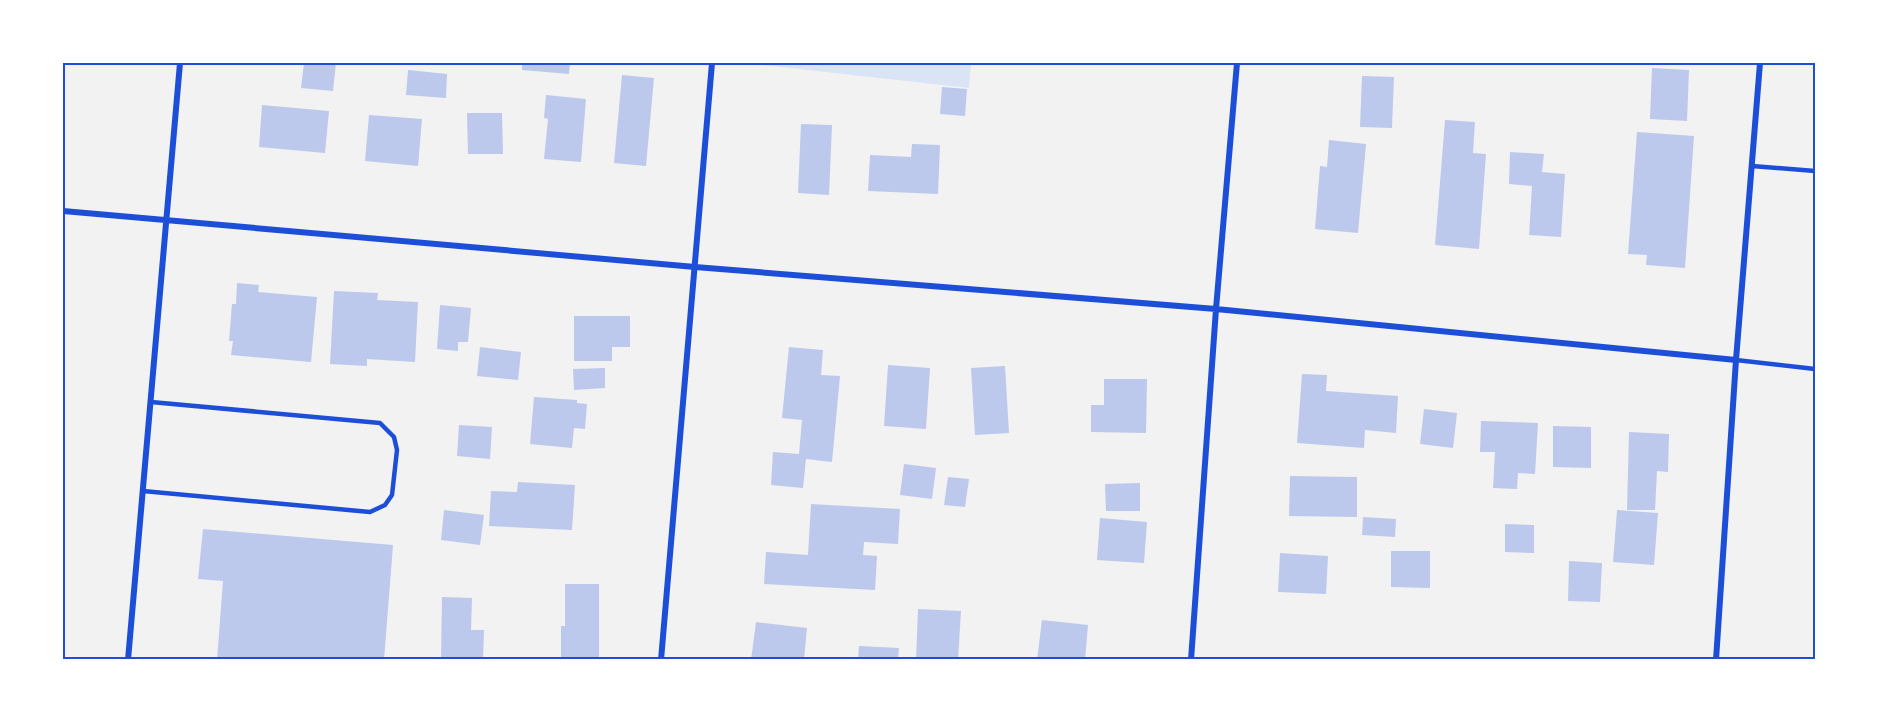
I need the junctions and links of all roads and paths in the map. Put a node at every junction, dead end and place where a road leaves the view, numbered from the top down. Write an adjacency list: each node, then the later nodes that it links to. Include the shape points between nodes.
1 (180, 63): 8 (street)
2 (712, 63): 9 (street)
3 (1237, 63): 10 (street)
4 (1760, 63): 5 (street)
5 (1752, 166): 6 (lane); 11 (street)
6 (1815, 171)
7 (63, 211): 8 (street)
8 (167, 220): 9 (street); 13 (street)
9 (694, 267): 10 (street); 16 (street)
10 (1216, 309): 11 (street); 17 (street)
11 (1736, 360): 12 (lane); 18 (street)
12 (1815, 369)
13 (151, 402): 14 (street); 14 (lane, via 380,423 394,437 397,450 392,495 370,512)
14 (143, 491): 15 (street)
15 (129, 660)
16 (661, 660)
17 (1191, 660)
18 (1716, 660)

